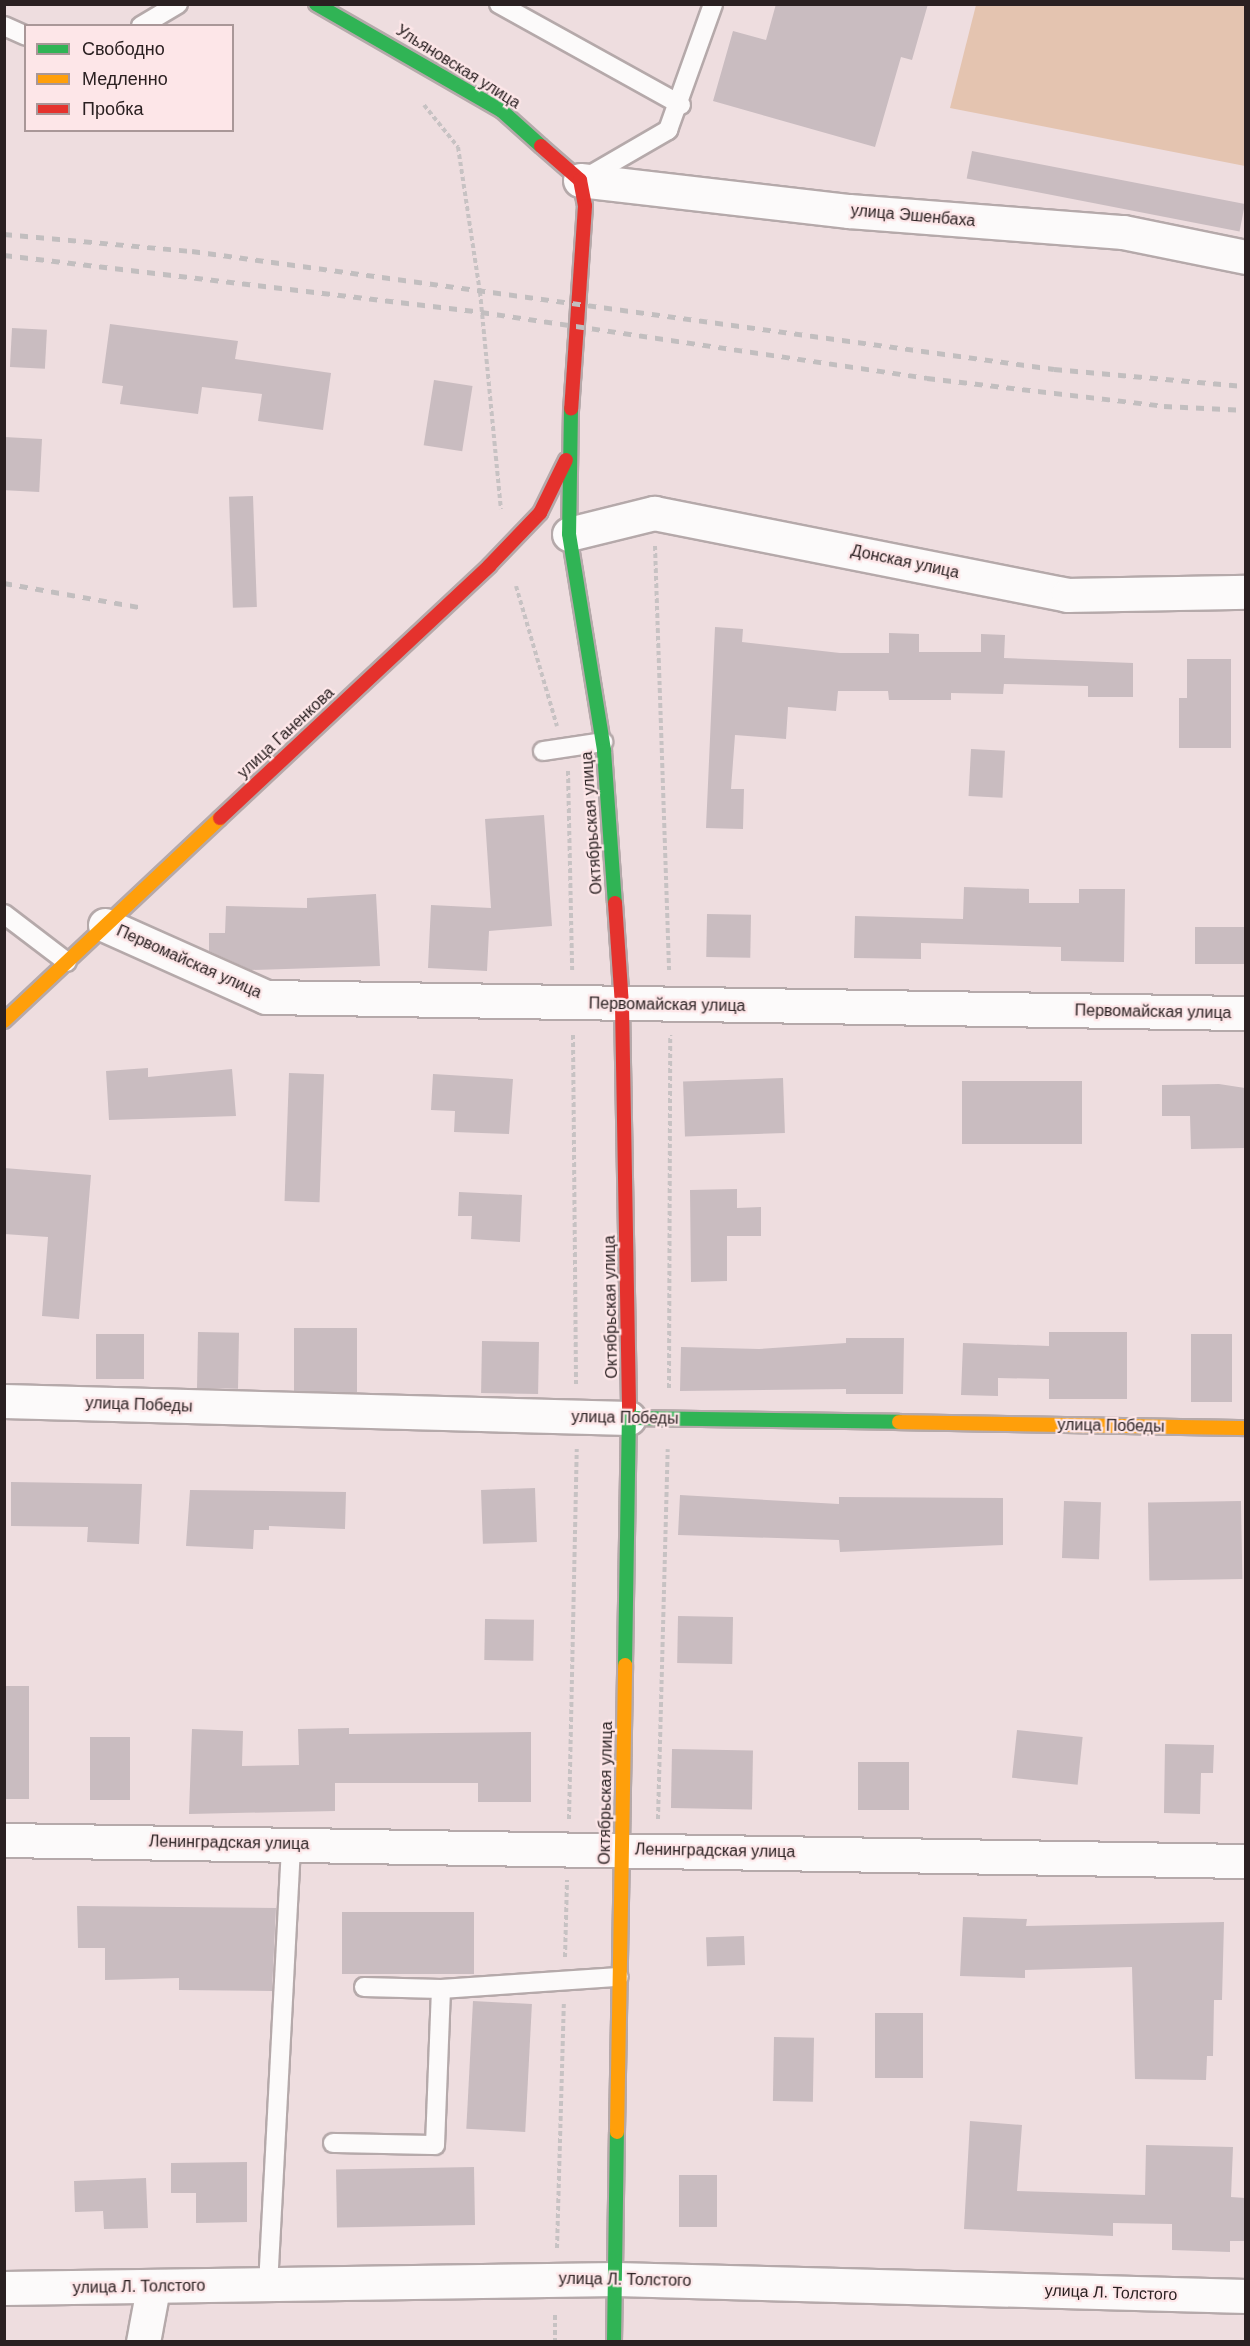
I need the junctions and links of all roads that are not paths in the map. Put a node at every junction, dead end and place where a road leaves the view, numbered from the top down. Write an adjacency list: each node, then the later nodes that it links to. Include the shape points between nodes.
1 (178, 4): 5 (lane)
2 (499, 4): 8 (lane)
3 (713, 4): 8 (lane)
4 (316, 5): 9 (main road, Ульяновская улица, via 502,111)
5 (144, 24)
6 (4, 26): 7 (lane)
7 (24, 35)
8 (681, 105): 9 (lane, via 669,130 639,152)
9 (580, 180): 10 (street, улица Эшенбаха, via 849,211 1123,232); 11 (main road, Октябрьская улица, via 585,206)
10 (1245, 257)
11 (569, 453): 12 (main road, Октябрьская улица); 17 (main road, улица Ганенкова, via 540,513 505,550)
12 (569, 534): 13 (street, Донская улица, via 654,513 1068,595); 14 (main road, Октябрьская улица)
13 (1245, 592)
14 (603, 742): 15 (lane); 19 (main road, Октябрьская улица)
15 (543, 751)
16 (4, 914): 18 (lane)
17 (105, 925): 18 (main road, улица Ганенкова); 19 (street, Первомайская улица, via 266,997)
18 (67, 962): 21 (main road, улица Ганенкова)
19 (622, 1005): 20 (street, Первомайская улица); 23 (main road, Октябрьская улица)
20 (1245, 1013)
21 (4, 1021)
22 (4, 1401): 23 (street, улица Победы)
23 (629, 1418): 24 (main road, улица Победы); 27 (main road, Октябрьская улица)
24 (1245, 1428)
25 (4, 1840): 26 (street, Ленинградская улица)
26 (291, 1844): 27 (street, Ленинградская улица); 34 (lane)
27 (621, 1849): 28 (street, Ленинградская улица); 29 (main road, Октябрьская улица)
28 (1245, 1861)
29 (619, 1977): 31 (lane); 33 (main road, Октябрьская улица)
30 (364, 1987): 31 (lane)
31 (441, 1989): 32 (lane, via 435,2145)
32 (333, 2143)
33 (616, 2279): 34 (street, улица Л. Толстого); 37 (street, улица Л. Толстого); 39 (main road, Октябрьская улица)
34 (268, 2286): 36 (street, улица Л. Толстого)
35 (4, 2288): 36 (street, улица Л. Толстого)
36 (153, 2288): 38 (street)
37 (1245, 2296)
38 (142, 2342)
39 (614, 2342)

